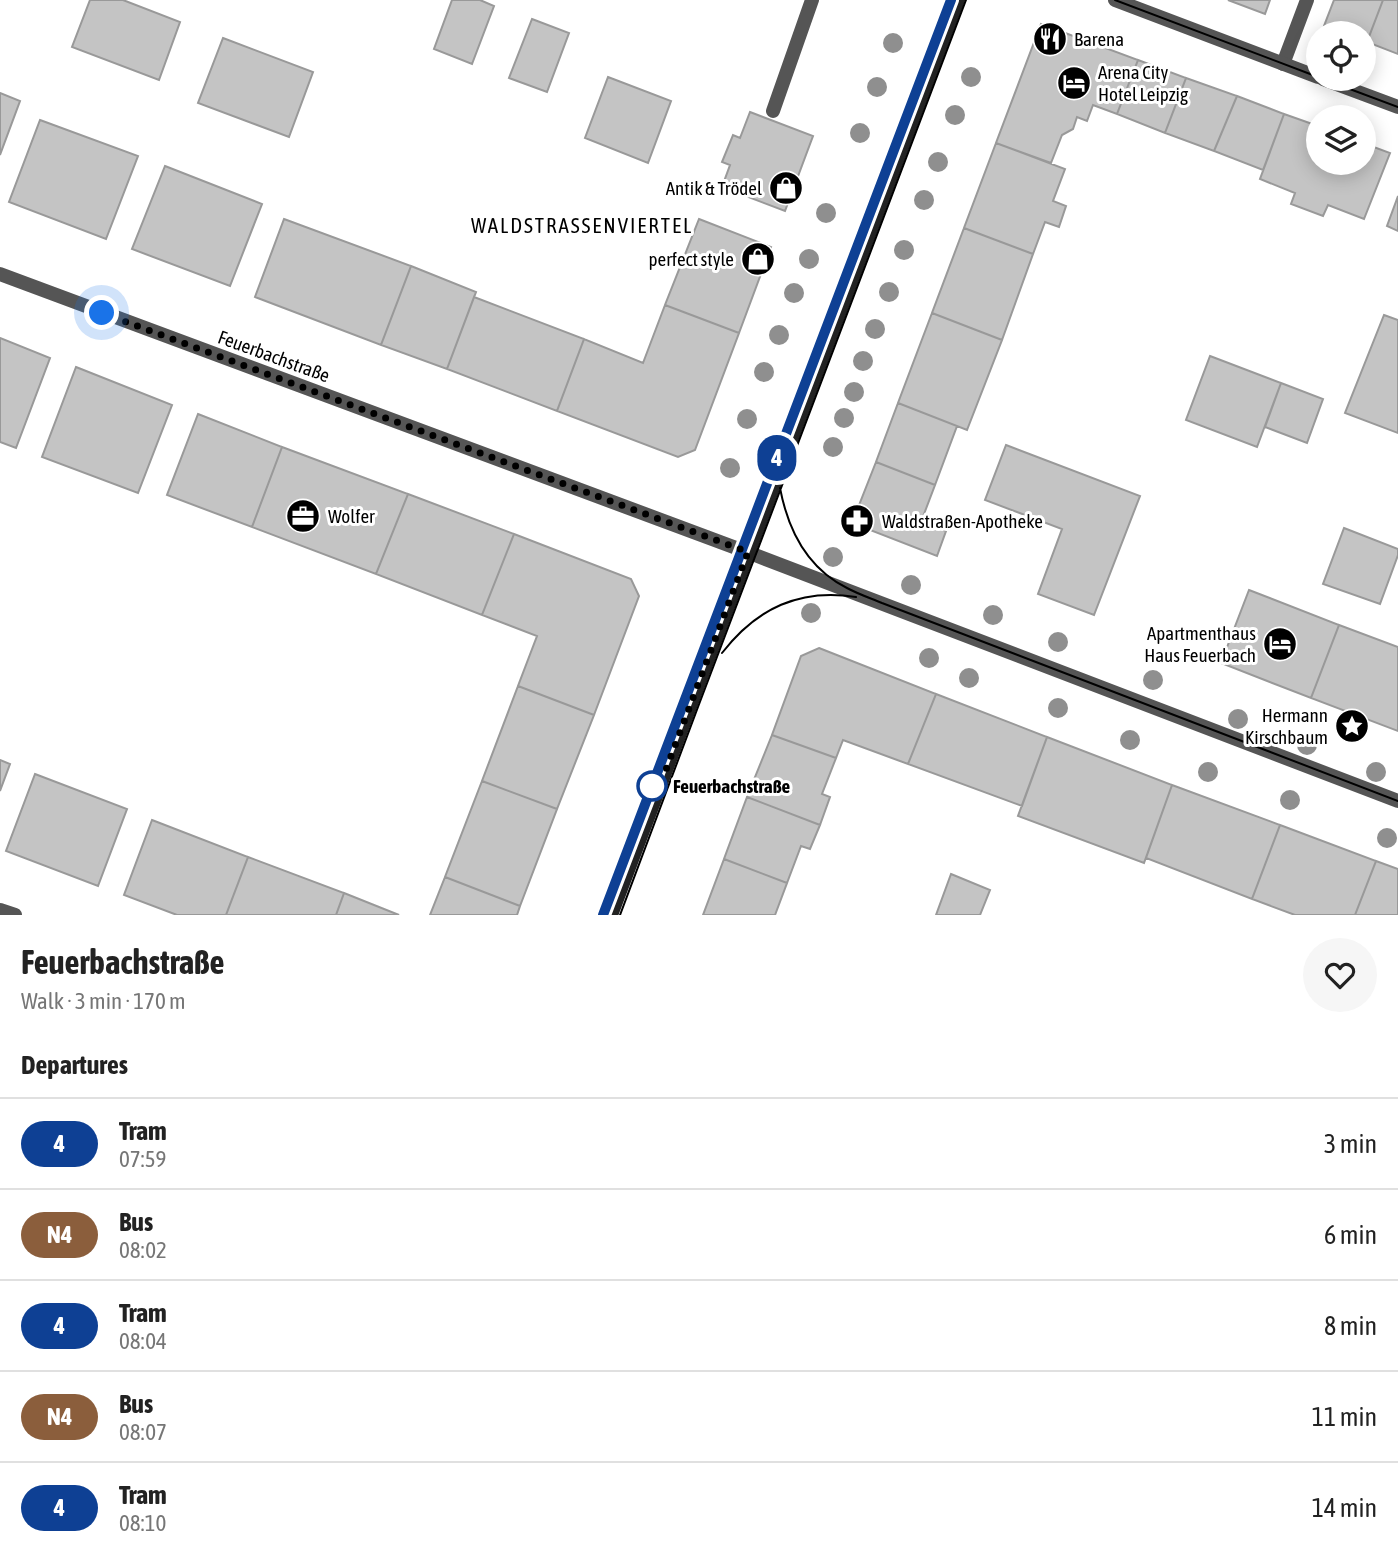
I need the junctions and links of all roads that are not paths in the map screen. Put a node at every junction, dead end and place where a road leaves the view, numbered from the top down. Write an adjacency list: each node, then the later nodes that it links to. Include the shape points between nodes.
1 (812, 0): 9 (street)
2 (958, 0): 11 (main road)
3 (1115, 0): 5 (street)
4 (1307, 0): 5 (street)
5 (1283, 64): 6 (street)
6 (1306, 73)
7 (1356, 91): 8 (street)
8 (1398, 107)
9 (772, 111)
10 (0, 274): 11 (street, Feuerbachstraße)
11 (748, 552): 12 (street, Feuerbachstraße); 15 (main road)
12 (1398, 801)
13 (0, 909): 14 (street)
14 (15, 915)
15 (611, 915)

